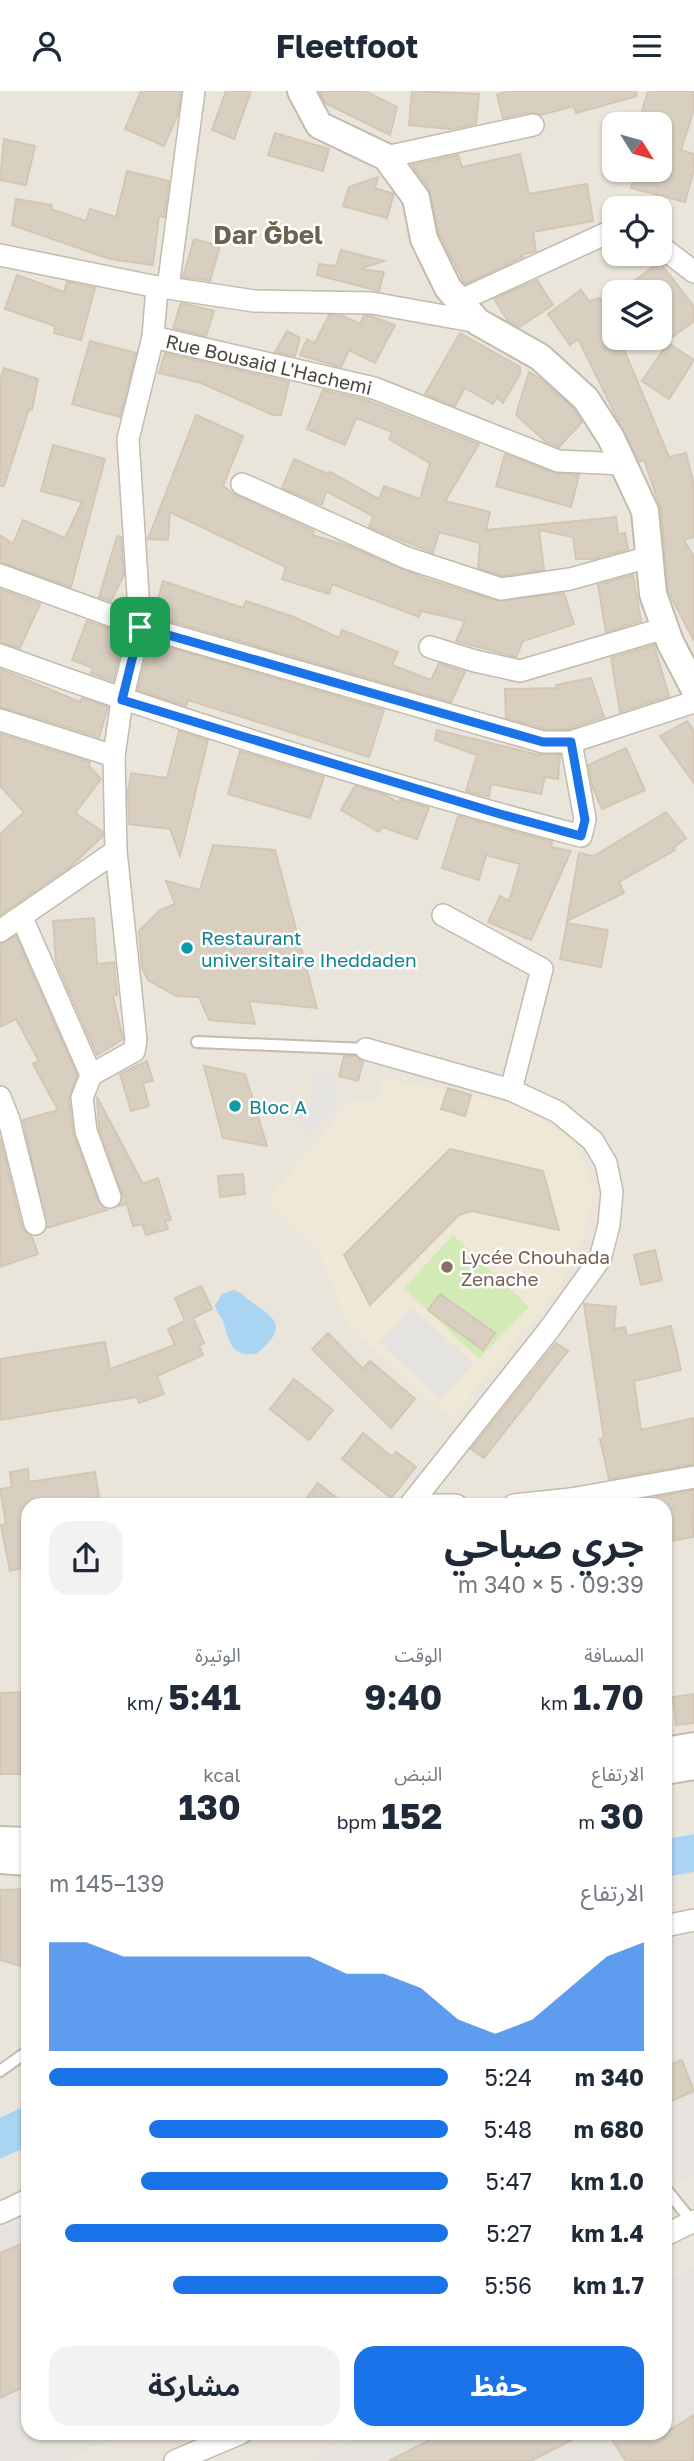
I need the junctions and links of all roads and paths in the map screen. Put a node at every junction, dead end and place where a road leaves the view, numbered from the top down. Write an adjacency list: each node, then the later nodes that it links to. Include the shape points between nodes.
1 (300, 91): 4 (street, via 319,125)
2 (190, 92): 9 (street)
3 (533, 125): 4 (street)
4 (386, 157): 10 (street, via 416,198 424,239)
5 (602, 235): 10 (street)
6 (0, 255): 9 (street)
7 (672, 255): 8 (street)
8 (694, 272)
9 (162, 288): 11 (street, via 254,301 372,303); 12 (street)
10 (459, 301): 11 (street)
11 (478, 322): 13 (street, via 540,357 586,399)
12 (153, 337): 13 (street, Rue Bousaid L'Hachemi, via 374,388 558,461); 17 (street, via 128,439)
13 (623, 464): 15 (street, via 645,511)
14 (242, 484): 15 (street, via 407,558 501,589 570,579)
15 (649, 557): 18 (street, via 653,594)
16 (0, 575): 17 (street)
17 (140, 627): 22 (street); 25 (street, via 543,742)
18 (665, 628): 19 (street, via 520,671); 21 (street)
19 (430, 647)
20 (0, 655): 22 (street)
21 (694, 688)
22 (122, 700): 25 (street, via 581,836 585,820); 26 (street)
23 (694, 702): 25 (street)
24 (0, 720): 26 (street)
25 (571, 742)
26 (114, 756): 27 (street)
27 (116, 851): 29 (street); 33 (street, via 136,1040 134,1051)
28 (443, 915): 34 (street, via 542,969)
29 (22, 918): 30 (street); 33 (street)
30 (0, 931)
31 (197, 1042): 32 (lane)
32 (366, 1049): 34 (street)
33 (91, 1075): 36 (street, via 82,1098 86,1131)
34 (510, 1090): 39 (street, via 558,1112 593,1141 606,1163 612,1192 609,1225 600,1259)
35 (0, 1097): 37 (street)
36 (110, 1197)
37 (35, 1224)
38 (694, 1477): 40 (street)
39 (417, 1498)
40 (592, 1498)
41 (694, 1746): 42 (street)
42 (672, 1750)
43 (694, 1766): 44 (street)
44 (672, 1770)
45 (0, 1840): 46 (street)
46 (21, 1841)
47 (0, 1860): 48 (street)
48 (21, 1862)
49 (694, 1920): 50 (street)
50 (672, 1925)
51 (21, 2056): 52 (lane)
52 (0, 2071)
53 (672, 2196): 56 (lane)
54 (21, 2203): 55 (street)
55 (0, 2213)
56 (694, 2222): 57 (street)
57 (672, 2232)
58 (224, 2440): 59 (street)
59 (175, 2461)

